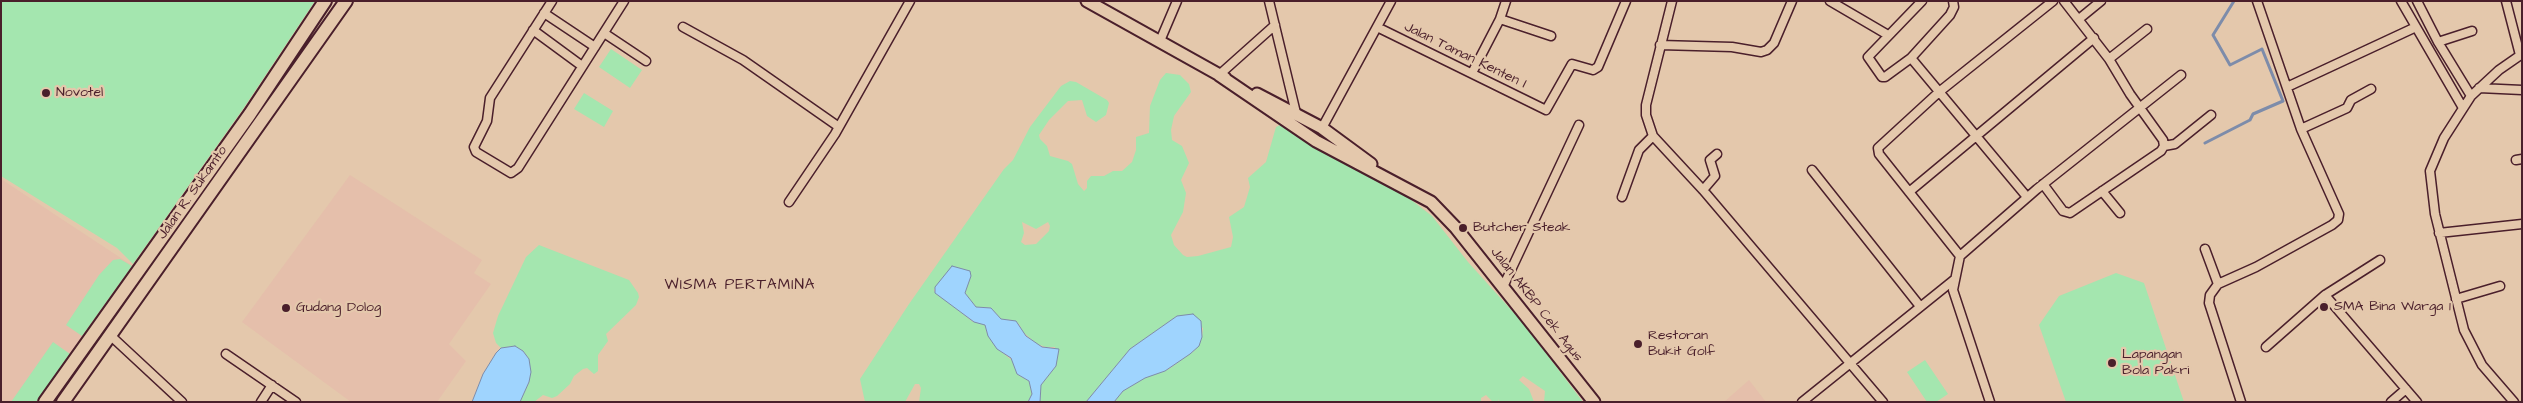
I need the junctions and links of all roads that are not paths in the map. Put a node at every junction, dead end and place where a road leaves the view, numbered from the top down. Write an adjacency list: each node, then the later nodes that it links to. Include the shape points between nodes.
1 (326, 1): 97 (highway, Jalan R. Sukamto, via 250,114)
2 (346, 1): 90 (highway, Jalan R. Sukamto)
3 (552, 1): 24 (street)
4 (624, 1): 34 (street)
5 (910, 1): 61 (street)
6 (1087, 1): 38 (main road, Jalan AKBP Cek Agus)
7 (1177, 1): 38 (street)
8 (1269, 1): 27 (street)
9 (1391, 1): 29 (street)
10 (1506, 1): 25 (street)
11 (1626, 1): 47 (street, Jalan Taman Kenten I, via 1598,67 1593,70 1572,64 1546,110)
12 (1672, 1): 40 (street)
13 (1792, 1): 40 (street, via 1774,43 1761,52)
14 (1830, 1): 36 (street)
15 (1922, 1): 36 (street)
16 (1953, 1): 43 (street, via 1950,15)
17 (2053, 1): 54 (street)
18 (2064, 1): 26 (street)
19 (2101, 1): 26 (street)
20 (2257, 1): 50 (street)
21 (2402, 1): 30 (street)
22 (2417, 1): 39 (street)
23 (2506, 1): 42 (street)
24 (544, 13): 32 (street); 41 (street)
25 (1500, 19): 35 (street); 47 (street)
26 (2079, 19): 37 (street)
27 (1274, 25): 48 (street); 58 (street)
28 (683, 27): 61 (street, via 743,60)
29 (1377, 27): 47 (street, Jalan Taman Kenten I); 62 (street)
30 (2416, 28): 50 (street); 57 (street)
31 (2146, 29): 44 (street)
32 (533, 30): 46 (street); 46 (street, via 490,98 487,121 474,147 475,152 509,172 516,170)
33 (2472, 31): 39 (street)
34 (604, 33): 41 (street); 45 (street)
35 (1551, 36)
36 (1888, 36): 43 (street, via 1868,57 1882,77)
37 (2094, 38): 44 (street); 65 (street)
38 (1160, 41): 48 (main road, Jalan AKBP Cek Agus)
39 (2438, 42): 55 (street)
40 (1660, 45): 64 (street, via 1646,105)
41 (594, 47): 46 (street)
42 (2521, 55): 51 (street)
43 (1911, 58): 54 (street)
44 (2109, 59): 56 (street)
45 (646, 61)
46 (582, 66)
47 (1472, 73)
48 (1219, 75): 58 (main road, Jalan AKBP Cek Agus); 71 (main road, Jalan AKBP Cek Agus, via 1316,141)
49 (2181, 75): 56 (street)
50 (2287, 87): 63 (street)
51 (2479, 88): 53 (street); 55 (street)
52 (2371, 89): 63 (street, via 2351,100 2347,108)
53 (2522, 90)
54 (1939, 92): 65 (street); 73 (street, via 1878,148 1879,154)
55 (2471, 96): 57 (street)
56 (2140, 106): 66 (street); 69 (street)
57 (2463, 108): 79 (street, via 2444,138 2430,171)
58 (1296, 113): 62 (main road, Jalan AKBP Cek Agus)
59 (2211, 115): 66 (street, via 2175,144)
60 (1579, 125): 86 (street)
61 (839, 127): 76 (street)
62 (1322, 128): 71 (main road, Jalan AKBP Cek Agus)
63 (2301, 129): 84 (street, via 2339,214 2338,220 2256,267)
64 (1653, 136): 70 (street); 75 (street, via 1639,150)
65 (1976, 137): 73 (street); 74 (street)
66 (2164, 146): 72 (street)
67 (1718, 154): 70 (street, via 1710,160 1715,176)
68 (1812, 170): 89 (street)
69 (2043, 184): 72 (street, via 2066,213); 74 (street)
70 (1703, 190): 93 (street)
71 (1407, 191): 86 (main road, Jalan AKBP Cek Agus, via 1431,202 1456,228)
72 (2102, 191): 77 (street)
73 (1909, 192): 81 (street)
74 (2027, 197): 81 (street)
75 (1622, 198)
76 (789, 202)
77 (2120, 213)
78 (2522, 224): 79 (street)
79 (2440, 233): 88 (street)
80 (2206, 249): 84 (street)
81 (1960, 256): 83 (street)
82 (2380, 260): 87 (street)
83 (1955, 279): 89 (street); 105 (street, via 1956,301)
84 (2218, 284): 106 (street, via 2210,295 2209,303)
85 (2500, 286): 88 (street)
86 (1502, 287): 102 (main road, Jalan AKBP Cek Agus)
87 (2325, 295): 91 (street); 95 (street)
88 (2456, 299): 109 (street, via 2471,348)
89 (1919, 306): 93 (street)
90 (111, 336): 98 (highway, Jalan R. Sukamto); 99 (street)
91 (2266, 347)
92 (226, 354): 94 (street)
93 (1850, 364): 103 (street); 104 (street)
94 (272, 385): 96 (street); 100 (street)
95 (2406, 389): 107 (street); 108 (street)
96 (284, 399): 101 (street)
97 (45, 402)
98 (63, 402)
99 (182, 402)
100 (261, 402)
101 (296, 402)
102 (1594, 402)
103 (1802, 402)
104 (1883, 402)
105 (1990, 402)
106 (2241, 402)
107 (2391, 402)
108 (2417, 402)
109 (2514, 402)

